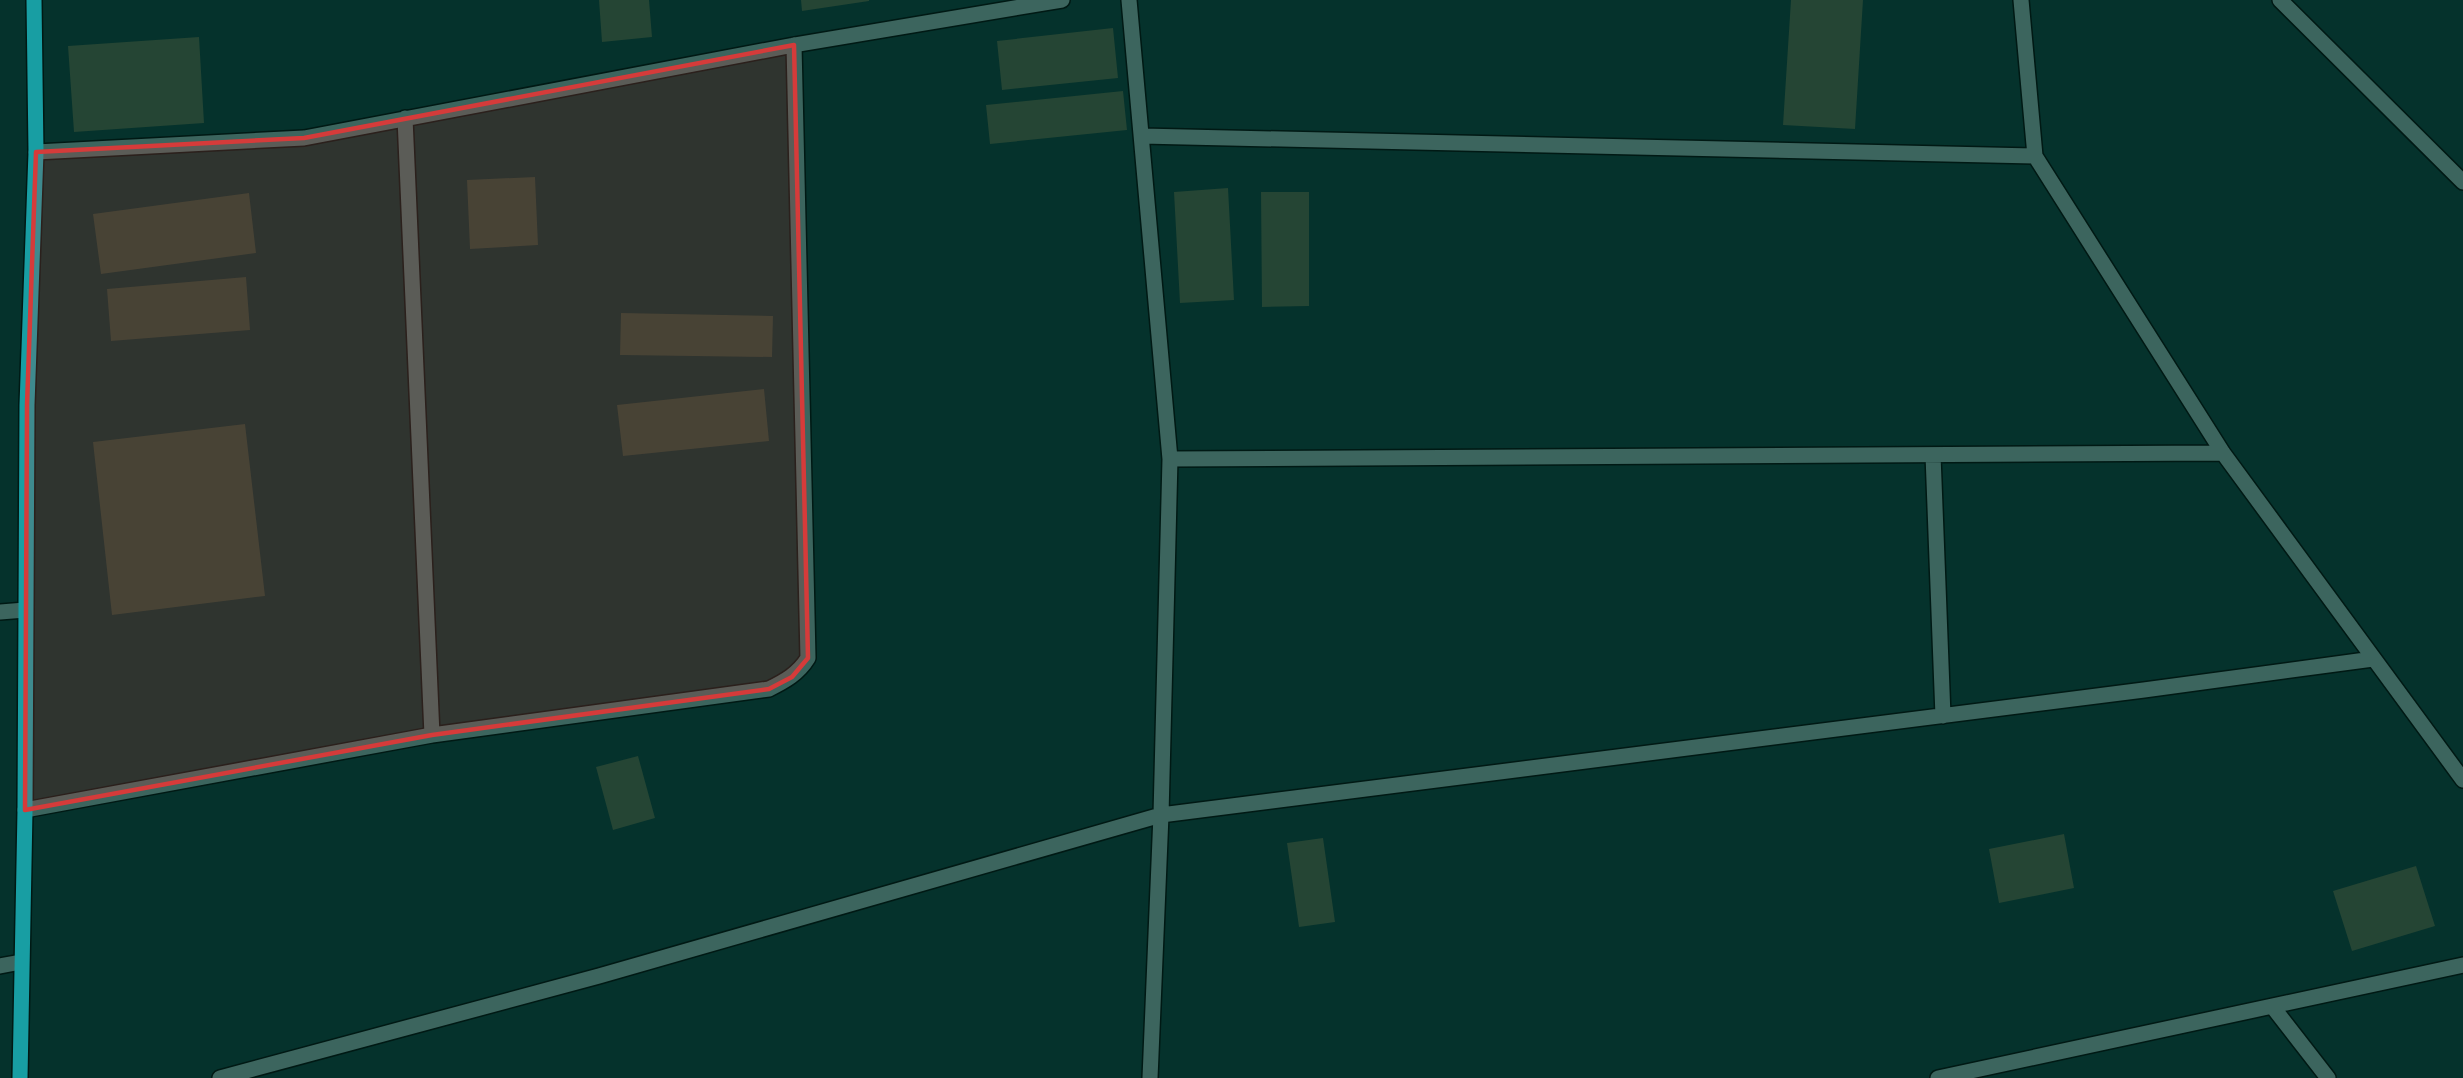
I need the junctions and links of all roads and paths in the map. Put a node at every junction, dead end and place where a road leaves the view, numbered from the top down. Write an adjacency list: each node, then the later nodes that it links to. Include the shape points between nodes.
1 (34, 0): 9 (main road)
2 (1062, 0): 6 (street)
3 (1129, 0): 8 (street)
4 (2021, 0): 10 (street)
5 (2280, 0): 11 (street)
6 (794, 45): 7 (street); 19 (street, via 808,658 792,677 770,689)
7 (405, 118): 9 (street, via 304,138); 19 (street)
8 (1142, 136): 10 (street); 14 (street)
9 (36, 152): 15 (main road)
10 (2035, 156): 12 (street)
11 (2463, 182)
12 (2223, 453): 13 (street); 17 (street)
13 (1932, 455): 14 (street); 18 (street)
14 (1170, 459): 22 (street)
15 (25, 610): 16 (street); 21 (main road)
16 (0, 612)
17 (2373, 659): 18 (street); 20 (street)
18 (1943, 716): 22 (street)
19 (432, 735): 21 (street)
20 (2463, 780)
21 (26, 810): 23 (main road)
22 (1161, 815): 28 (street, via 599,976); 29 (street)
23 (21, 962): 25 (street); 27 (main road)
24 (2463, 965): 26 (street)
25 (0, 966)
26 (2272, 1006): 30 (street); 31 (street)
27 (20, 1078)
28 (220, 1078)
29 (1150, 1078)
30 (1938, 1078)
31 (2328, 1078)

